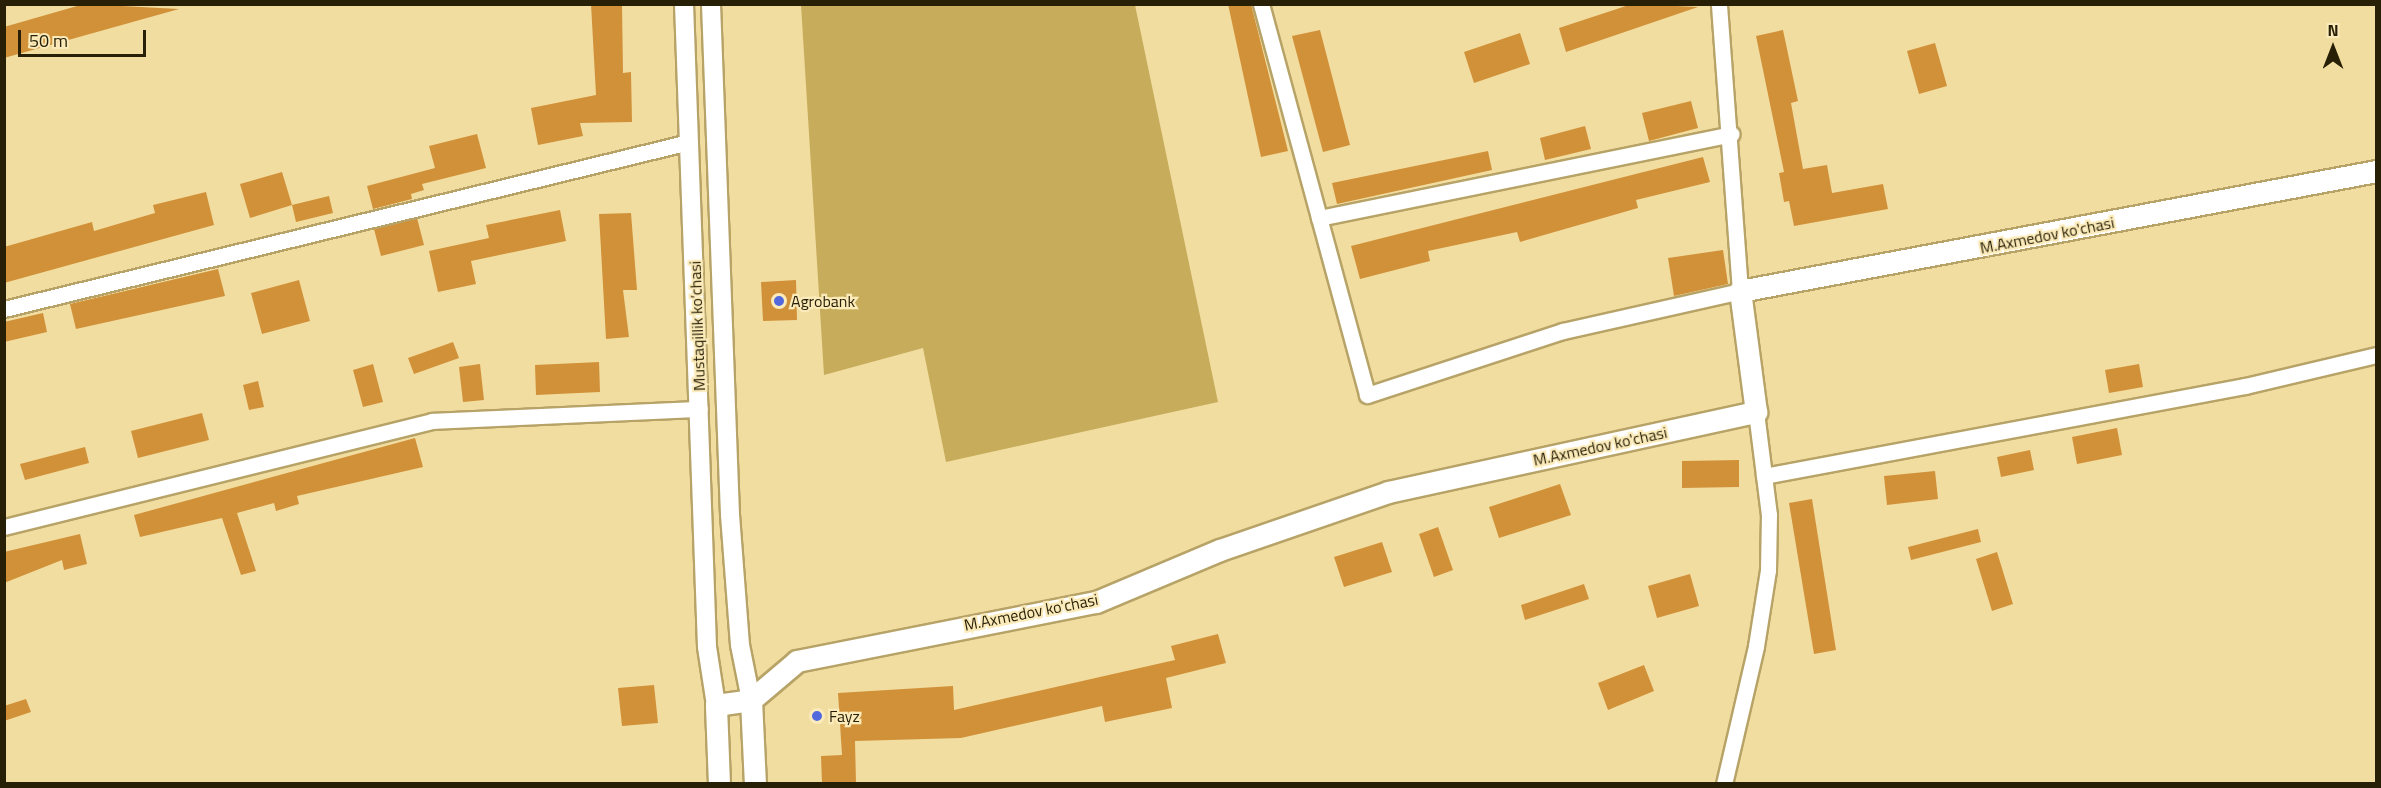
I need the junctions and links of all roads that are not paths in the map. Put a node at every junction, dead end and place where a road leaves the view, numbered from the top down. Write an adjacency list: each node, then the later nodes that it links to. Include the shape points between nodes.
1 (684, 4): 6 (street, Mustaqillik ko’chasi)
2 (711, 4): 16 (street, Mustaqillik ko’chasi, via 730,515 740,645)
3 (1261, 4): 8 (street)
4 (1719, 4): 5 (street)
5 (1732, 134): 8 (street); 9 (street)
6 (689, 142): 10 (street); 12 (street, Mustaqillik ko’chasi)
7 (2376, 171): 9 (main road, M.Axmedov ko'chasi)
8 (1319, 218): 9 (street, via 1366,395 1563,331)
9 (1741, 298): 13 (main road)
10 (4, 309)
11 (2376, 355): 14 (street, via 2222,391)
12 (700, 410): 15 (street, via 432,421); 17 (street, Mustaqillik ko’chasi, via 707,647)
13 (1756, 412): 14 (street); 16 (main road, M.Axmedov ko'chasi, via 1388,492 1220,550 1096,602 797,661)
14 (1764, 476): 20 (street, via 1768,570 1756,646)
15 (4, 527)
16 (751, 700): 17 (main road); 19 (main road)
17 (716, 705): 18 (main road)
18 (719, 783)
19 (755, 783)
20 (1725, 783)

